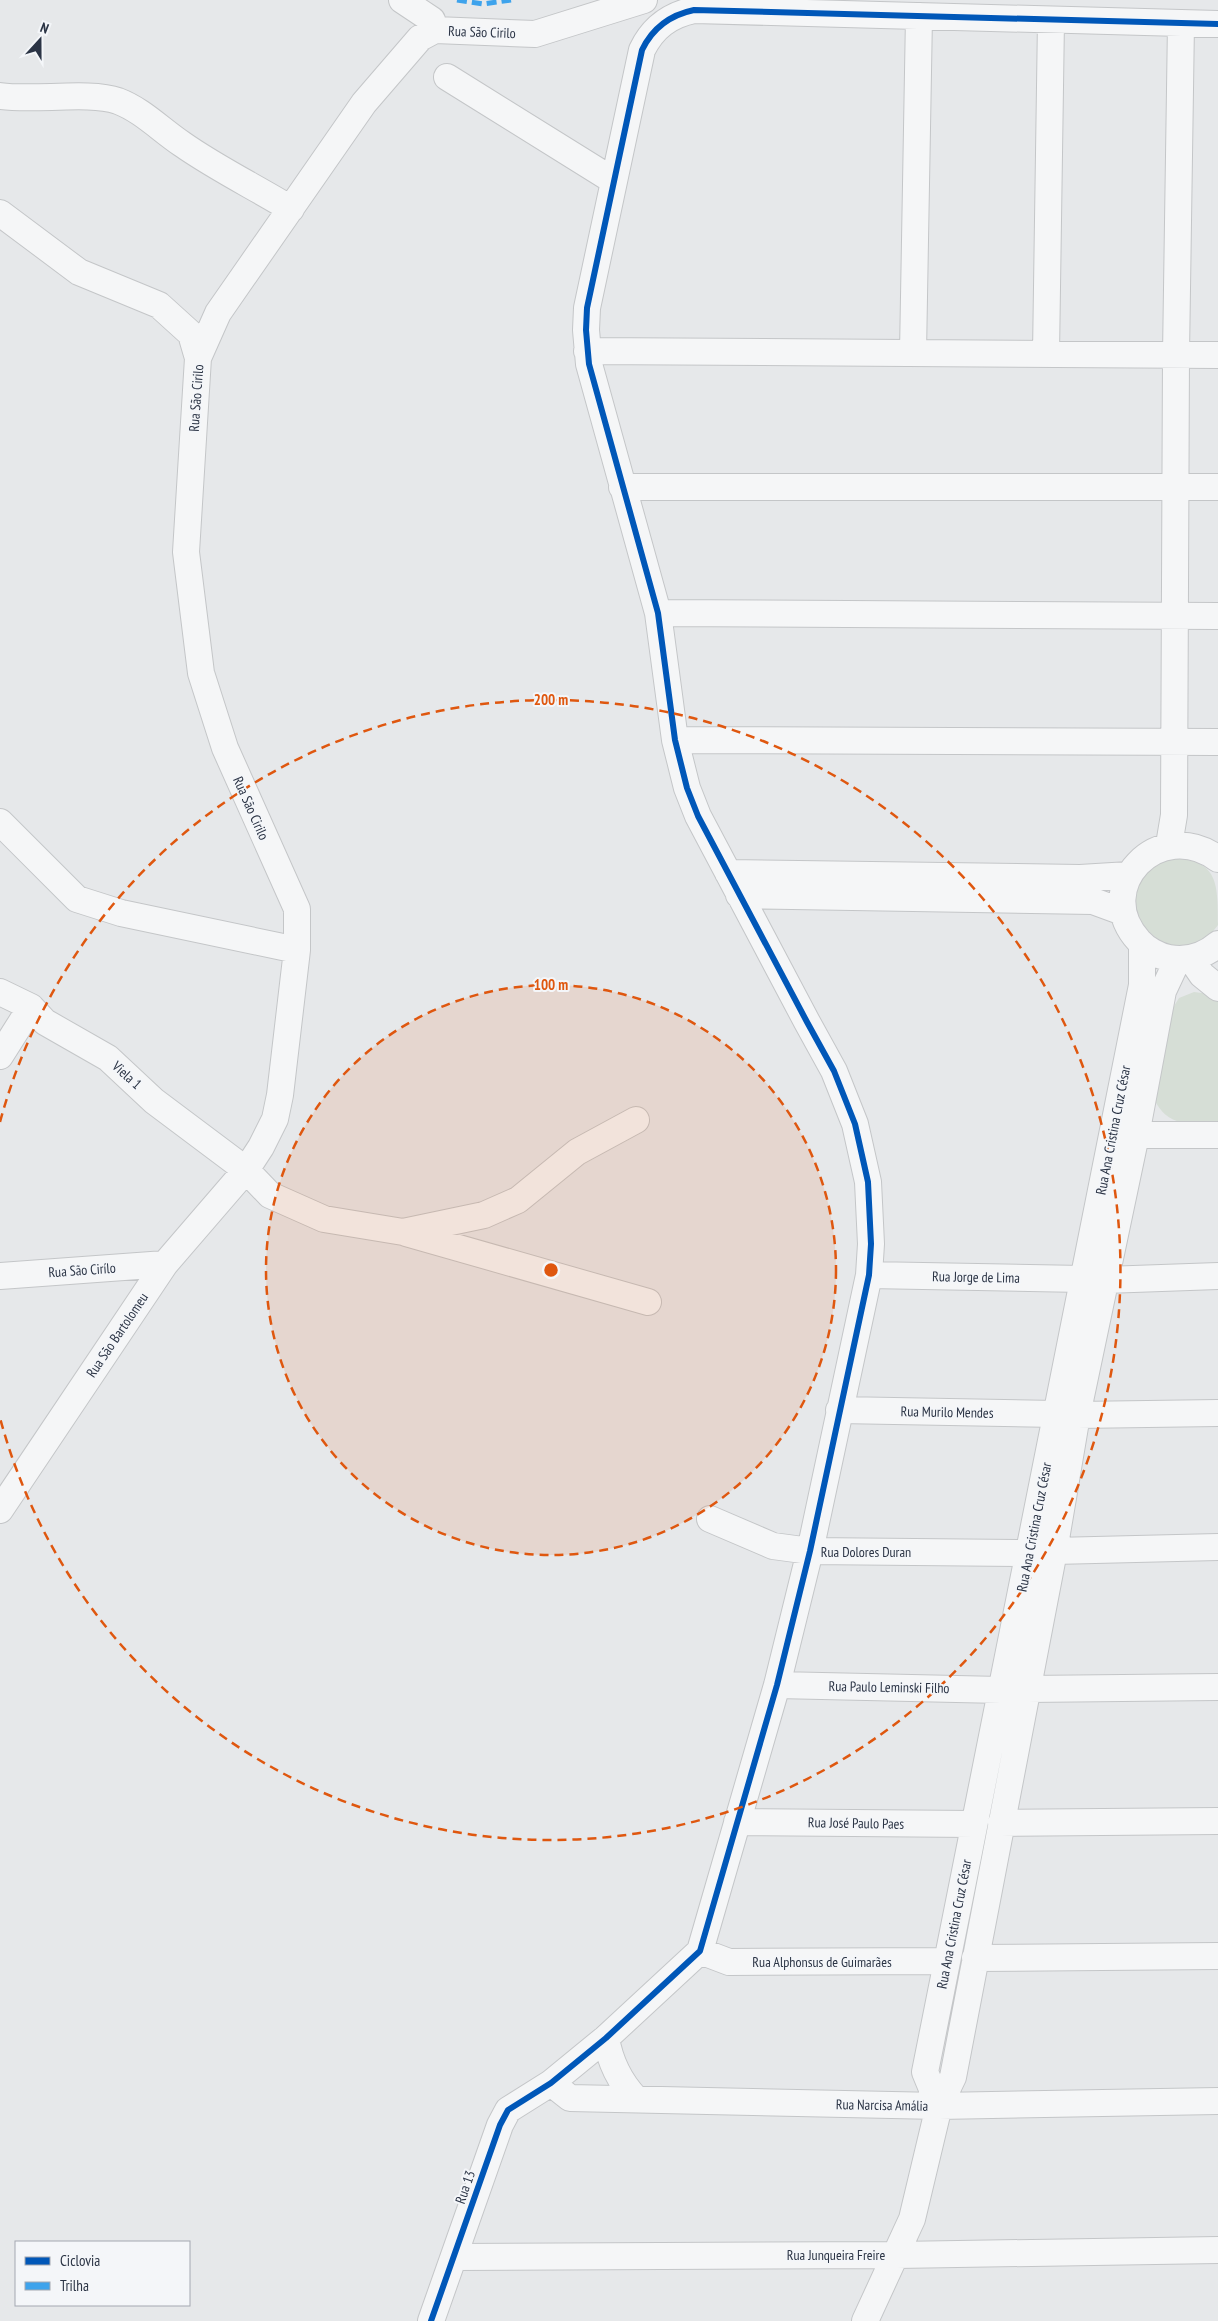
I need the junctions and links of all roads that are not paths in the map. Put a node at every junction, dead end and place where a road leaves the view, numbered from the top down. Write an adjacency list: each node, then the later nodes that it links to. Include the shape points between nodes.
1 (402, 0): 8 (street, via 432,20)
2 (644, 0): 8 (street, Rua São Cirilo, via 535,34)
3 (775, 6): 4 (street); 11 (street, via 694,10 670,18 655,29 642,50)
4 (918, 16): 5 (street); 15 (street)
5 (1051, 20): 6 (street); 16 (street)
6 (1181, 23): 7 (street); 17 (street)
7 (1218, 24)
8 (435, 30): 12 (street, Rua São Cirilo, via 420,38 364,103)
9 (447, 77): 11 (street)
10 (0, 96): 12 (street, via 118,101 183,145)
11 (614, 181): 14 (street, via 587,308)
12 (290, 209): 19 (street, Rua São Cirilo, via 218,314)
13 (0, 213): 19 (street, via 79,272 159,305 190,334)
14 (587, 351): 15 (street); 22 (street, via 591,377)
15 (913, 353): 16 (street)
16 (1046, 354): 17 (street)
17 (1176, 355): 18 (street); 20 (street)
18 (1218, 356)
19 (198, 358): 37 (street, Rua São Cirilo, via 186,552 201,673 225,748 297,909)
20 (1175, 486): 21 (street); 22 (street); 24 (street)
21 (1218, 486)
22 (622, 487): 23 (street)
23 (658, 613): 24 (street); 26 (street)
24 (1175, 615): 25 (street); 28 (street)
25 (1218, 616)
26 (675, 740): 28 (street); 33 (street, via 698,816)
27 (1218, 742): 28 (street)
28 (1174, 743): 30 (street, via 1174,815)
29 (0, 822): 37 (street, via 77,899 121,913)
30 (1169, 846): 31 (street, via 1194,847); 32 (street, via 1146,856)
31 (1218, 859)
32 (1129, 875): 33 (street); 34 (street, via 1124,887)
33 (733, 884): 34 (street, via 1093,901); 49 (street, via 834,1071 855,1124 871,1213)
34 (1123, 912): 36 (street, via 1130,930)
35 (1218, 944): 38 (street)
36 (1142, 945): 38 (street, via 1165,957); 52 (street, Rua Ana Cristina Cruz César, via 1142,985)
37 (297, 950): 46 (street, Rua São Cirilo, via 275,1119)
38 (1184, 959): 39 (street); 44 (street, Rua Ana Cristina Cruz César, via 1163,991)
39 (1218, 988)
40 (0, 992): 41 (street, Viela 1)
41 (31, 1007): 42 (street); 46 (street, Viela 1, via 45,1022 108,1058 154,1101)
42 (0, 1056)
43 (636, 1120): 47 (street, via 577,1152 518,1200 484,1215)
44 (1136, 1135): 45 (street); 52 (street, Rua Ana Cristina Cruz César)
45 (1218, 1135)
46 (246, 1170): 47 (street, Viela 1, via 270,1195 324,1219); 48 (street, Rua São Bartolomeu)
47 (403, 1232): 53 (street)
48 (165, 1264): 50 (street, Rua São Cirílo); 57 (street, Rua São Bartolomeu)
49 (870, 1275): 52 (street, Rua Jorge de Lima); 54 (street)
50 (0, 1276)
51 (1218, 1276): 52 (street, Rua Jorge de Lima)
52 (1094, 1279): 56 (street, Rua Ana Cristina Cruz César)
53 (648, 1302)
54 (839, 1410): 56 (street, Rua Murilo Mendes); 60 (street)
55 (1218, 1413): 56 (street, Rua Murilo Mendes)
56 (1066, 1414): 61 (street, Rua Ana Cristina Cruz César)
57 (0, 1510)
58 (710, 1519): 60 (street, Rua Dolores Duran, via 773,1546)
59 (1218, 1547): 61 (street, Rua Dolores Duran)
60 (810, 1551): 61 (street, Rua Dolores Duran); 62 (street)
61 (1041, 1552): 64 (street, Rua Ana Cristina Cruz César)
62 (778, 1685): 64 (street, Rua Paulo Leminski Filho); 66 (street)
63 (1218, 1687): 64 (street, Rua Paulo Leminski Filho)
64 (1014, 1689): 67 (street, Rua Ana Cristina Cruz César); 68 (street, Rua Ana Cristina Cruz César)
65 (1218, 1821): 67 (street)
66 (737, 1822): 68 (street, Rua José Paulo Paes); 69 (street)
67 (1001, 1823): 71 (street, Rua Ana Cristina Cruz César)
68 (974, 1824): 72 (street, Rua Ana Cristina Cruz César)
69 (700, 1951): 72 (street, Rua Alphonsus de Guimarães, via 729,1962); 73 (street, Rua 13)
70 (1218, 1956): 71 (street)
71 (975, 1958): 77 (street, Rua Ana Cristina Cruz César, via 953,2077)
72 (947, 1961): 77 (street, Rua Ana Cristina Cruz César, via 925,2072)
73 (606, 2038): 74 (street, Rua 13); 75 (street, via 620,2080)
74 (550, 2083): 75 (street, Rua Narcisa Amália, via 570,2098); 80 (street, Rua 13, via 508,2110)
75 (636, 2099): 77 (street, Rua Narcisa Amália)
76 (1218, 2101): 77 (street, Rua Narcisa Amália)
77 (939, 2106): 79 (street, Rua Ana Cristina Cruz César, via 912,2219)
78 (1218, 2250): 79 (street, Rua Junqueira Freire)
79 (897, 2255): 80 (street, Rua Junqueira Freire); 82 (street, Rua Ana Cristina Cruz César)
80 (454, 2257): 81 (street, Rua 13)
81 (431, 2321)
82 (865, 2321)

